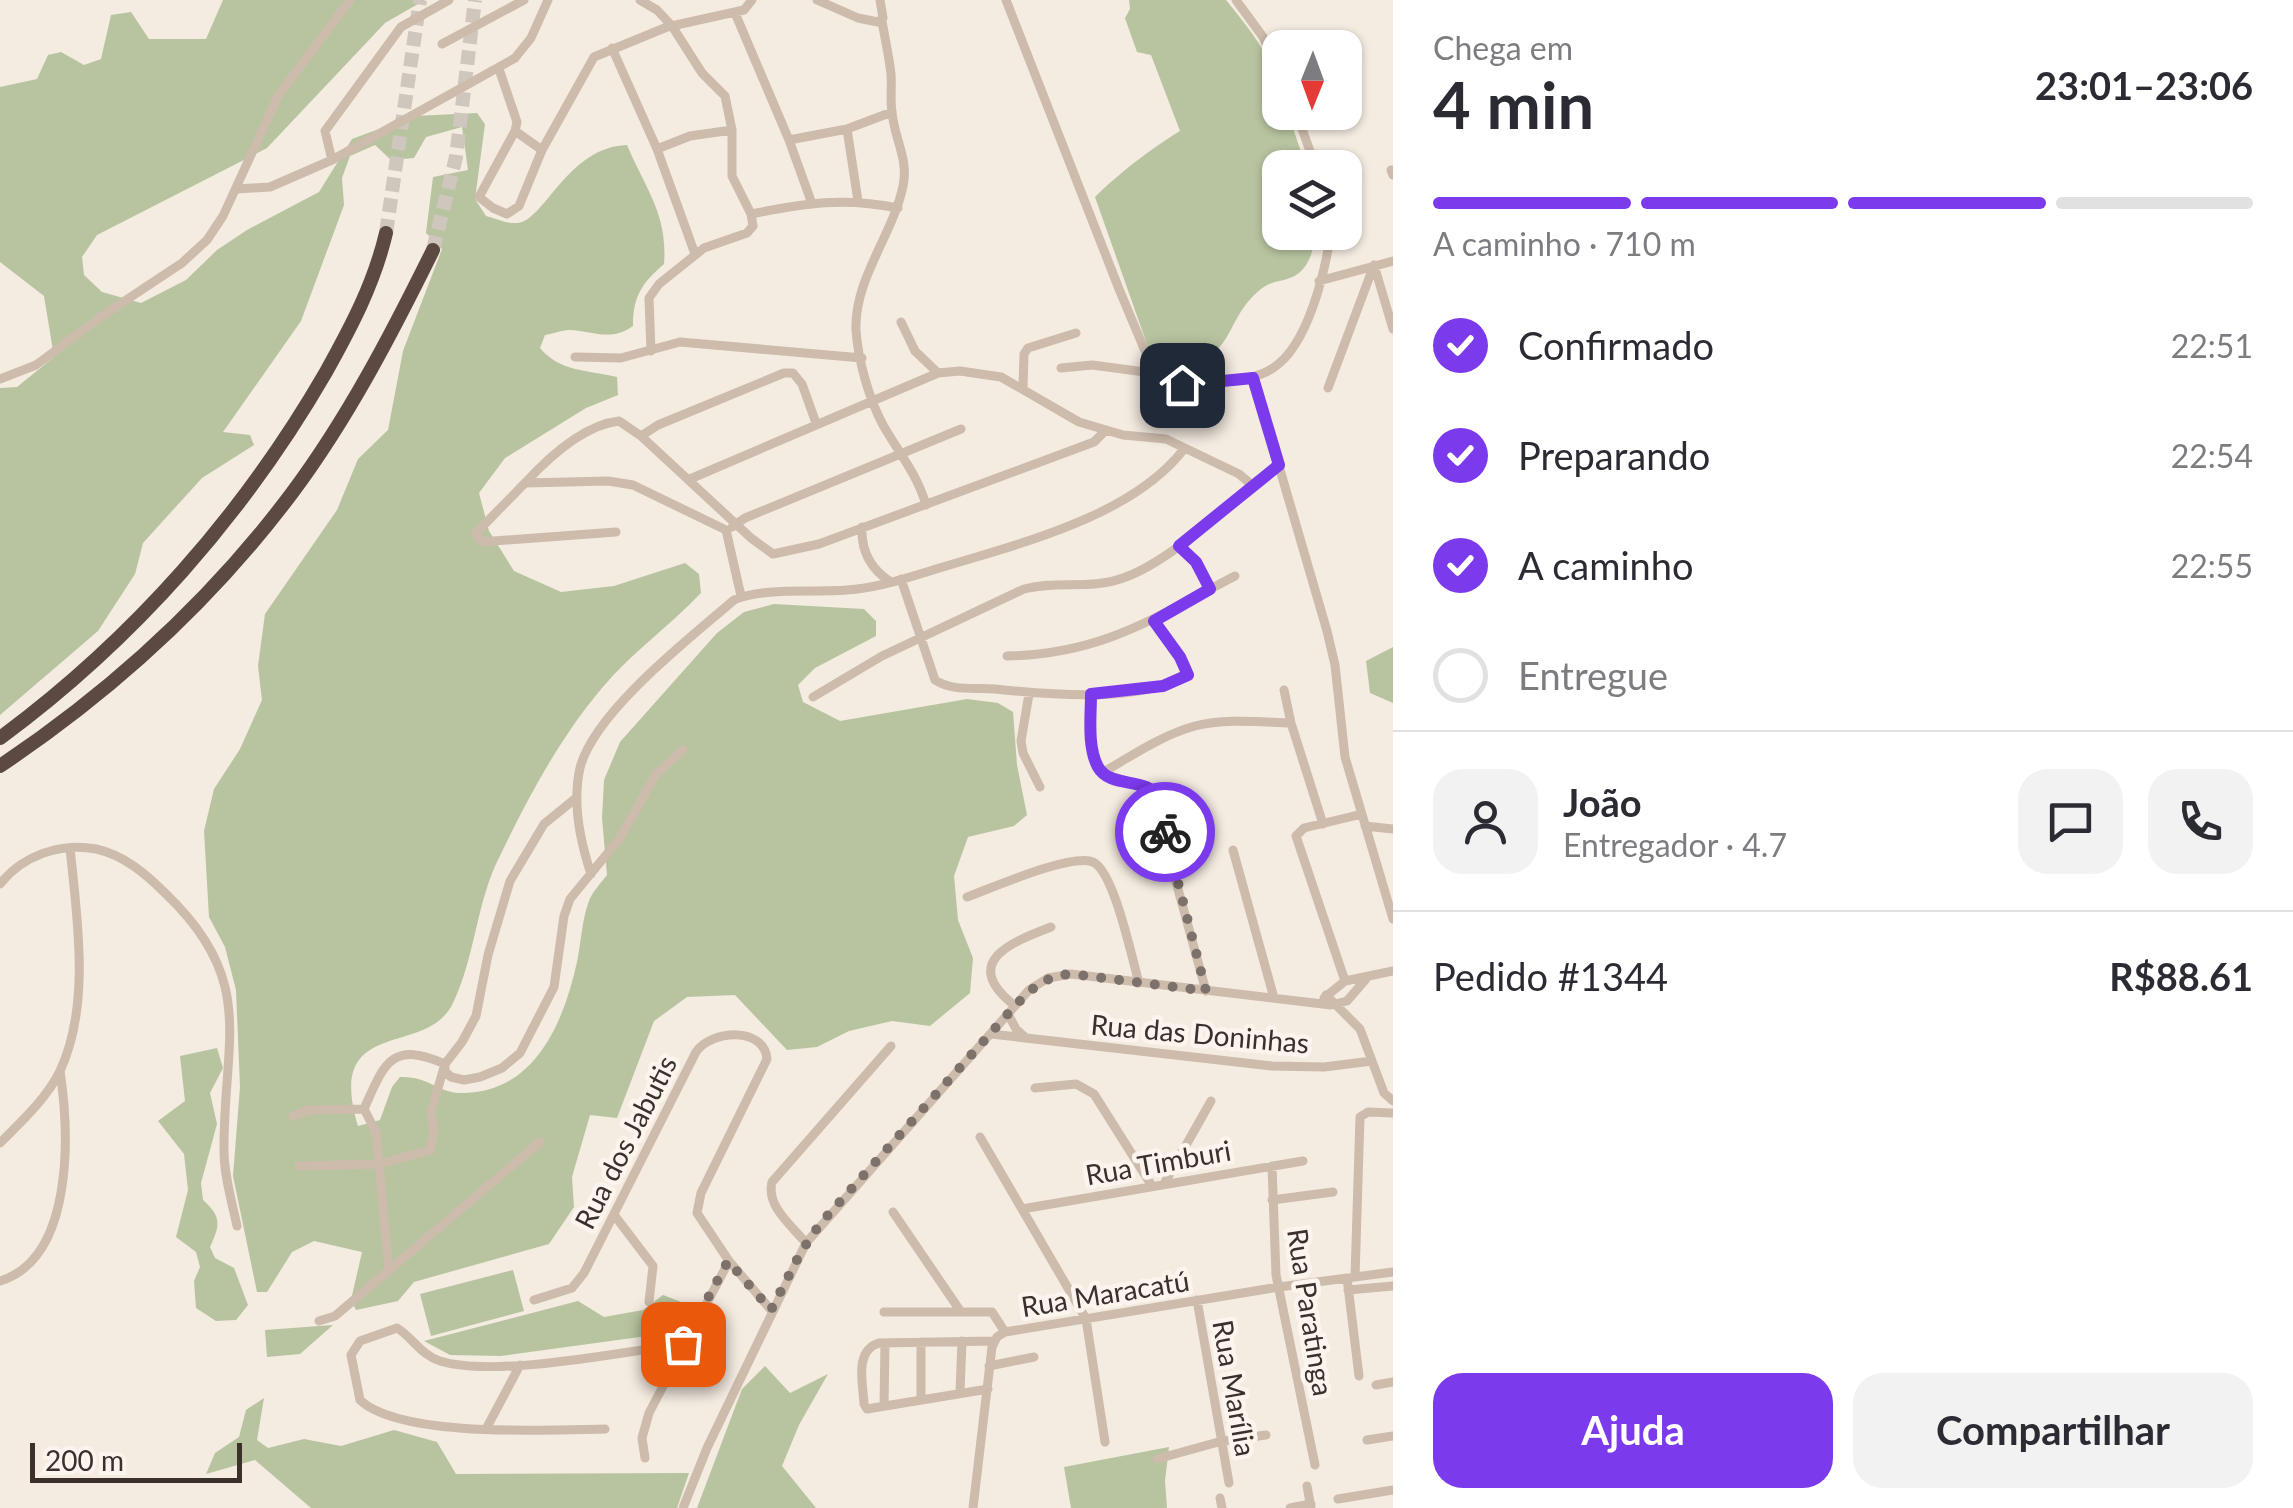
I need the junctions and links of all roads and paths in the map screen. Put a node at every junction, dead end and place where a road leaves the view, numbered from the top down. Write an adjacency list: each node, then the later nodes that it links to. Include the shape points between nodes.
1 (350, 0): 26 (street, via 278,96)
2 (450, 0): 25 (street, via 401,28 376,58 325,131)
3 (524, 0): 15 (street)
4 (548, 0): 17 (street, via 531,38)
5 (640, 0): 13 (street)
6 (752, 0): 11 (street)
7 (817, 0): 12 (street)
8 (880, 0): 12 (street)
9 (1006, 0): 45 (street)
10 (1236, 0): 14 (street)
11 (734, 13): 13 (street); 22 (street)
12 (882, 22): 18 (street)
13 (672, 26): 16 (street); 20 (street, via 702,74 725,96)
14 (1262, 37)
15 (442, 44)
16 (612, 48): 23 (street); 24 (street, via 594,56)
17 (499, 70): 21 (street); 25 (street)
18 (892, 112): 19 (street); 29 (street, via 906,168)
19 (846, 128): 22 (street); 27 (street)
20 (732, 130): 23 (street); 30 (street, via 732,176)
21 (515, 131): 24 (street); 24 (street, via 479,197 484,203 507,214 520,206)
22 (789, 140): 28 (street)
23 (657, 149): 34 (street)
24 (542, 150)
25 (332, 160): 26 (street, via 270,186)
26 (236, 189): 48 (street, via 206,240 182,263 36,365)
27 (858, 201): 28 (street); 29 (street)
28 (810, 202): 30 (street)
29 (898, 208): 43 (street, via 858,308)
30 (752, 214): 34 (street, via 748,233)
31 (386, 233): 80 (highway, via 372,282 336,352 230,514 112,644)
32 (433, 250): 82 (highway, via 338,426 244,552 132,667)
33 (1327, 250): 37 (street)
34 (695, 254): 41 (street, via 649,298)
35 (1393, 261): 36 (street)
36 (1374, 265): 37 (street); 39 (street); 50 (street)
37 (1319, 281): 47 (street, via 1288,355)
38 (901, 322): 46 (street, via 915,351)
39 (1393, 329)
40 (1076, 333): 49 (street, via 1028,348)
41 (650, 351): 42 (street); 43 (street, via 715,342)
42 (575, 357)
43 (862, 358): 51 (street)
44 (1061, 368): 45 (street)
45 (1154, 370): 47 (street, via 1171,385)
46 (938, 372): 49 (street, via 984,373); 51 (street)
47 (1253, 378): 58 (street)
48 (0, 379)
49 (1023, 388): 54 (street, via 1062,415)
50 (1328, 388)
51 (872, 400): 52 (street); 57 (street)
52 (816, 423): 55 (street, via 802,384 784,373); 59 (street)
53 (960, 429): 57 (street)
54 (1105, 430): 56 (street); 62 (street, via 1094,442)
55 (641, 436): 59 (street); 60 (street, via 618,421 606,422)
56 (1184, 449): 61 (street); 69 (street, via 1148,484 1094,515)
57 (901, 452): 62 (street); 63 (street)
58 (1279, 465): 61 (street); 86 (street, via 1327,631 1342,744)
59 (690, 479): 63 (street)
60 (525, 483): 65 (street, via 632,485); 66 (street, via 476,533 482,542)
61 (1252, 485): 67 (street)
62 (926, 505): 64 (street)
63 (737, 524): 64 (street, via 774,554); 65 (street)
64 (862, 527): 69 (street, via 870,564)
65 (726, 530): 71 (street)
66 (616, 532)
67 (1179, 546): 70 (street); 73 (street, via 1125,578 1044,583)
68 (1235, 576): 70 (street)
69 (896, 581): 71 (street); 73 (street)
70 (1210, 589): 72 (street)
71 (742, 596): 85 (street, via 616,708 592,741)
72 (1154, 621): 74 (street, via 1067,652); 77 (street, via 1188,675 1163,686)
73 (920, 638): 76 (street, via 935,680 945,686); 78 (street)
74 (1007, 656)
75 (1284, 690): 79 (street)
76 (1029, 694): 77 (street); 84 (street, via 1023,753)
77 (1091, 694): 83 (street, via 1092,748)
78 (813, 697)
79 (1290, 723): 83 (street, via 1194,726); 87 (street)
80 (0, 738)
81 (683, 750): 92 (street, via 656,774)
82 (0, 766)
83 (1102, 773): 102 (street, via 1159,798)
84 (1040, 787)
85 (576, 798): 92 (street); 111 (street, via 544,824 510,880 476,1016)
86 (1362, 814): 87 (street); 88 (street)
87 (1323, 824): 100 (street, via 1296,836)
88 (1366, 826): 89 (street); 94 (street)
89 (1393, 829)
90 (70, 848): 93 (street, via 28,859); 112 (street, via 80,964); 133 (street, via 106,851 154,882 190,917 223,976 230,1027 224,1156)
91 (1233, 850): 103 (street)
92 (591, 874): 111 (street, via 570,899 554,987 520,1053 502,1068 464,1080 451,1078)
93 (0, 884)
94 (1390, 896): 96 (street)
95 (967, 897): 101 (street, via 1071,861 1092,861 1109,882)
96 (1393, 919)
97 (1052, 927): 106 (street, via 1012,942 995,958 995,984)
98 (1393, 971): 99 (street)
99 (1366, 979): 100 (street); 105 (street)
100 (1345, 981): 104 (street)
101 (1139, 983): 102 (street); 106 (street, via 1058,975 1040,982)
102 (1206, 991): 103 (street)
103 (1274, 998): 104 (street)
104 (1324, 999): 105 (street)
105 (1336, 1004): 110 (street, via 1360,1029)
106 (1011, 1010): 107 (street); 108 (street)
107 (991, 1034): 108 (street, Rua das Doninhas); 134 (street)
108 (1024, 1037): 110 (street, Rua das Doninhas, via 1272,1066)
109 (891, 1046): 134 (street, via 772,1182 772,1202)
110 (1372, 1060): 115 (street)
111 (444, 1064): 116 (street, via 402,1053 380,1074); 123 (street, via 430,1112 430,1150)
112 (60, 1071): 121 (street); 138 (street, via 66,1131 57,1211 30,1262)
113 (1036, 1088): 127 (street, via 1076,1084 1094,1094)
114 (1211, 1101): 126 (street)
115 (1393, 1101)
116 (364, 1109): 118 (street); 123 (street, via 376,1132)
117 (1393, 1113): 139 (street, via 1360,1118)
118 (293, 1116)
119 (980, 1137): 130 (street)
120 (540, 1142): 136 (street)
121 (0, 1143)
122 (1303, 1161): 125 (street, Rua Timburi)
123 (379, 1164): 124 (street); 136 (street)
124 (299, 1166)
125 (1272, 1166): 126 (street, Rua Timburi); 129 (street, Rua Paratinga)
126 (1164, 1184): 127 (street, Rua Timburi)
127 (1152, 1186): 130 (street, Rua Timburi)
128 (1333, 1192): 129 (street)
129 (1272, 1200): 141 (street, Rua Paratinga)
130 (1022, 1209): 148 (street)
131 (893, 1212): 147 (street)
132 (614, 1216): 135 (street, Rua dos Jabutis, via 700,1045 730,1034 760,1043 767,1053 764,1070 696,1207); 142 (street, Rua dos Jabutis, via 577,1283); 144 (street, via 652,1266)
133 (237, 1226)
134 (806, 1243): 145 (street)
135 (728, 1261): 145 (street, Rua dos Jabutis); 155 (street)
136 (389, 1271): 149 (street, via 335,1316)
137 (1393, 1272): 139 (street, Rua Maracatú)
138 (0, 1281)
139 (1350, 1282): 140 (street); 141 (street, Rua Maracatú); 159 (street)
140 (1393, 1286)
141 (1278, 1287): 143 (street, Rua Maracatú); 175 (street, Rua Paratinga)
142 (534, 1300)
143 (1198, 1300): 148 (street, Rua Maracatú); 170 (street, Rua Marília)
144 (650, 1302)
145 (771, 1310): 181 (street)
146 (884, 1312): 147 (street)
147 (960, 1312): 150 (street, via 992,1312)
148 (1086, 1319): 150 (street, Rua Maracatú); 172 (street)
149 (319, 1321)
150 (1006, 1332): 151 (street, Rua Maracatú)
151 (994, 1341): 153 (street); 158 (street, Rua Maracatú)
152 (921, 1342): 153 (street); 154 (street); 164 (street)
153 (962, 1342): 163 (street)
154 (885, 1343): 165 (street); 165 (street, via 863,1354 864,1407)
155 (683, 1344): 157 (street); 173 (street, via 645,1426)
156 (1034, 1357): 158 (street)
157 (520, 1365): 166 (street); 166 (street, via 438,1361 397,1328 368,1337 351,1355 360,1400 369,1409)
158 (989, 1366): 162 (street, Rua Maracatú)
159 (1358, 1376)
160 (1393, 1382): 161 (street)
161 (1376, 1385)
162 (988, 1389): 163 (street); 182 (street, Rua Maracatú)
163 (960, 1392): 164 (street)
164 (921, 1398): 165 (street)
165 (884, 1406)
166 (486, 1429): 167 (street)
167 (605, 1429)
168 (1266, 1436): 170 (street)
169 (1393, 1436): 171 (street)
170 (1222, 1440): 174 (street); 176 (street, Rua Marília)
171 (1367, 1440)
172 (1105, 1442)
173 (646, 1458)
174 (1157, 1459)
175 (1315, 1465)
176 (1229, 1483)
177 (1307, 1486): 180 (street)
178 (1393, 1490): 179 (street)
179 (1338, 1500)
180 (1311, 1506): 183 (street)
181 (683, 1508)
182 (973, 1508)
183 (1290, 1508)

